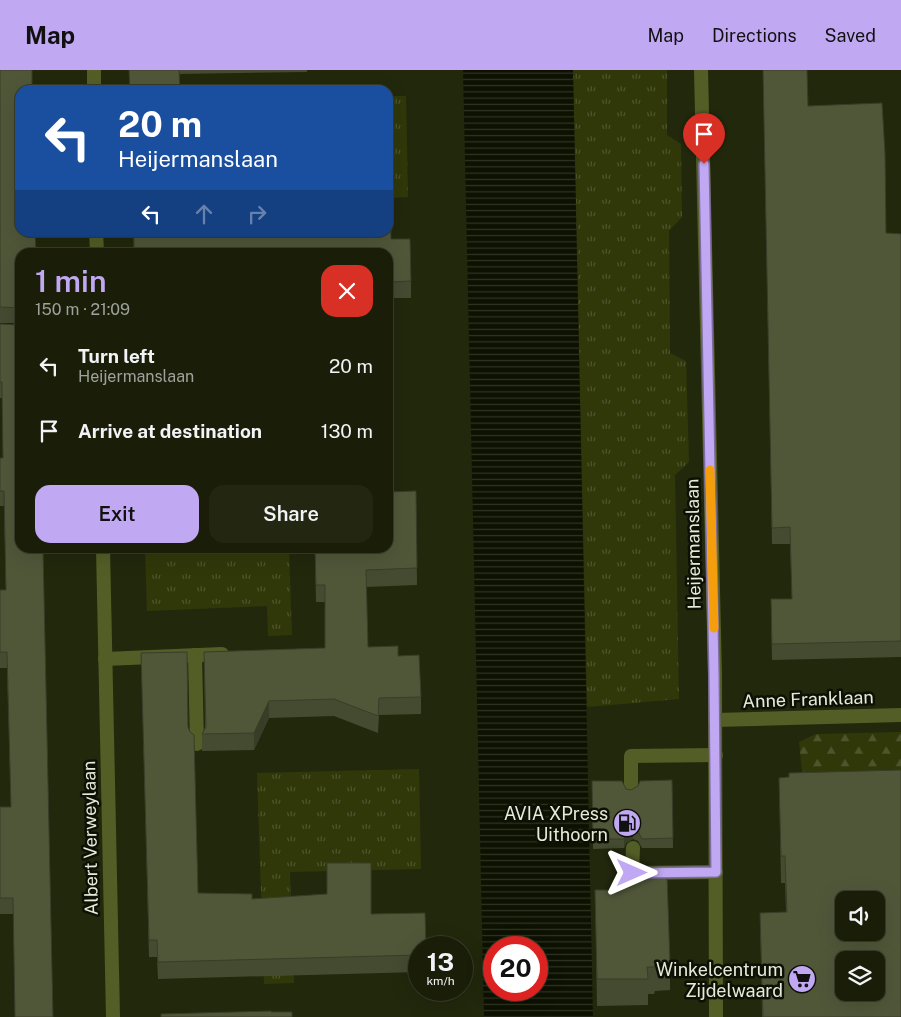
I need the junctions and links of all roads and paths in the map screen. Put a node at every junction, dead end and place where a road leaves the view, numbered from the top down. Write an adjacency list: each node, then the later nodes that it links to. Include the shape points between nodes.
1 (94, 70): 3 (street)
2 (701, 70): 9 (street, Heijermanslaan)
3 (94, 85)
4 (102, 553): 7 (street, Albert Verweylaan)
5 (235, 654): 6 (street)
6 (195, 655): 7 (street); 10 (street)
7 (105, 658): 15 (street, Albert Verweylaan)
8 (901, 714): 9 (street, Anne Franklaan)
9 (715, 720): 11 (street, Heijermanslaan)
10 (197, 744)
11 (716, 755): 12 (street, via 631,756); 14 (street, Heijermanslaan)
12 (631, 791)
13 (633, 848): 14 (street, via 632,873)
14 (716, 872): 16 (street, Heijermanslaan)
15 (113, 1017)
16 (716, 1017)

